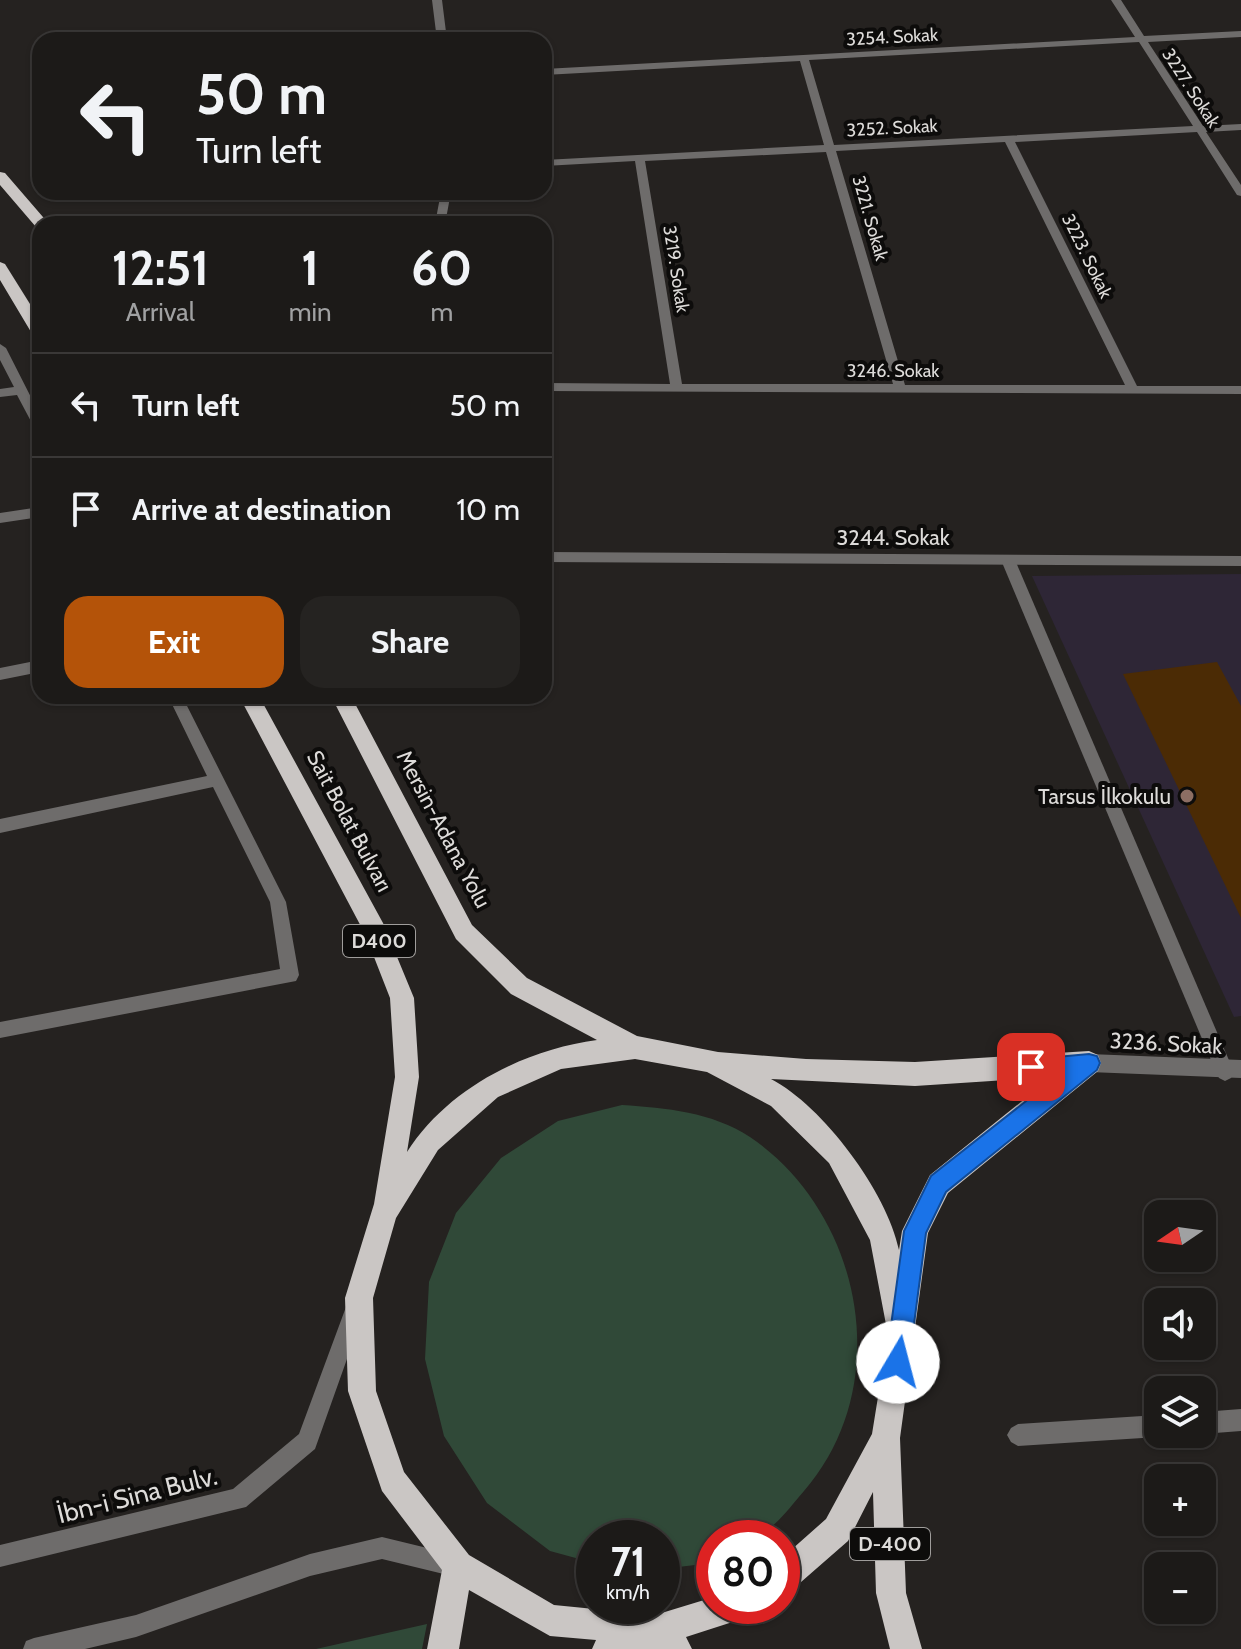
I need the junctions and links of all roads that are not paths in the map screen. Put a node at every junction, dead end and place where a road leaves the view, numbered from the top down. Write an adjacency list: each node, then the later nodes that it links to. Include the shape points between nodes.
1 (437, 0): 3 (street)
2 (1116, 0): 5 (street, 3227. Sokak)
3 (441, 32)
4 (1241, 34): 5 (street, 3254. Sokak)
5 (1141, 39): 6 (street, 3254. Sokak); 9 (street, 3227. Sokak)
6 (804, 58): 7 (street, 3254. Sokak); 11 (street, 3221. Sokak)
7 (552, 72)
8 (1241, 127): 9 (street, 3252. Sokak)
9 (1198, 129): 10 (street, 3252. Sokak); 15 (street, 3227. Sokak)
10 (1009, 139): 11 (street, 3252. Sokak); 24 (street, 3223. Sokak)
11 (831, 147): 12 (street, 3252. Sokak); 22 (street, 3221. Sokak)
12 (639, 157): 13 (street, 3252. Sokak); 21 (street, 3219. Sokak)
13 (552, 162)
14 (0, 176): 16 (highway)
15 (1241, 193)
16 (34, 216)
17 (0, 267): 18 (highway)
18 (32, 320)
19 (0, 348): 23 (street)
20 (552, 387): 21 (street, 3246. Sokak)
21 (677, 388): 22 (street, 3246. Sokak)
22 (900, 389): 24 (street, 3246. Sokak)
23 (21, 390): 26 (street); 27 (street)
24 (1133, 390): 25 (street, 3246. Sokak)
25 (1241, 390)
26 (0, 393)
27 (32, 411)
28 (32, 513): 29 (street)
29 (0, 518)
30 (552, 557): 31 (street, 3244. Sokak)
31 (1008, 560): 32 (street, 3244. Sokak); 44 (street)
32 (1241, 561)
33 (32, 668): 34 (street)
34 (0, 674)
35 (179, 704): 38 (street)
36 (253, 704): 45 (highway, Sait Bolat Bulvarı / D400, via 375,930 402,998 407,1077)
37 (347, 704): 41 (highway, Mersin-Adana Yolu, via 464,932 519,986)
38 (217, 780): 39 (street); 40 (street, via 278,902 290,975)
39 (0, 826)
40 (0, 1030)
41 (635, 1047): 42 (highway); 45 (highway, via 560,1057 489,1088 429,1141)
42 (710, 1061): 43 (highway, via 915,1074); 47 (highway, via 780,1097 838,1154 883,1237)
43 (1089, 1063): 44 (street, 3236. Sokak); 47 (highway, via 939,1184 915,1231)
44 (1233, 1070)
45 (384, 1212): 46 (highway)
46 (359, 1298): 53 (street, İbn-i Sina Bulv., via 307,1441 238,1499); 55 (highway, via 362,1391 392,1481)
47 (902, 1335): 52 (highway)
48 (1241, 1420): 49 (street)
49 (1216, 1422)
50 (1144, 1427): 51 (street)
51 (1018, 1435)
52 (886, 1437): 54 (highway, via 837,1530); 61 (highway, D-400, via 891,1593)
53 (0, 1556)
54 (800, 1562)
55 (458, 1566): 57 (highway, via 550,1620); 58 (street, via 382,1548 310,1565 136,1626); 59 (highway)
56 (699, 1624): 57 (highway)
57 (666, 1640): 60 (highway)
58 (34, 1649)
59 (443, 1649)
60 (608, 1649)
61 (906, 1649)

